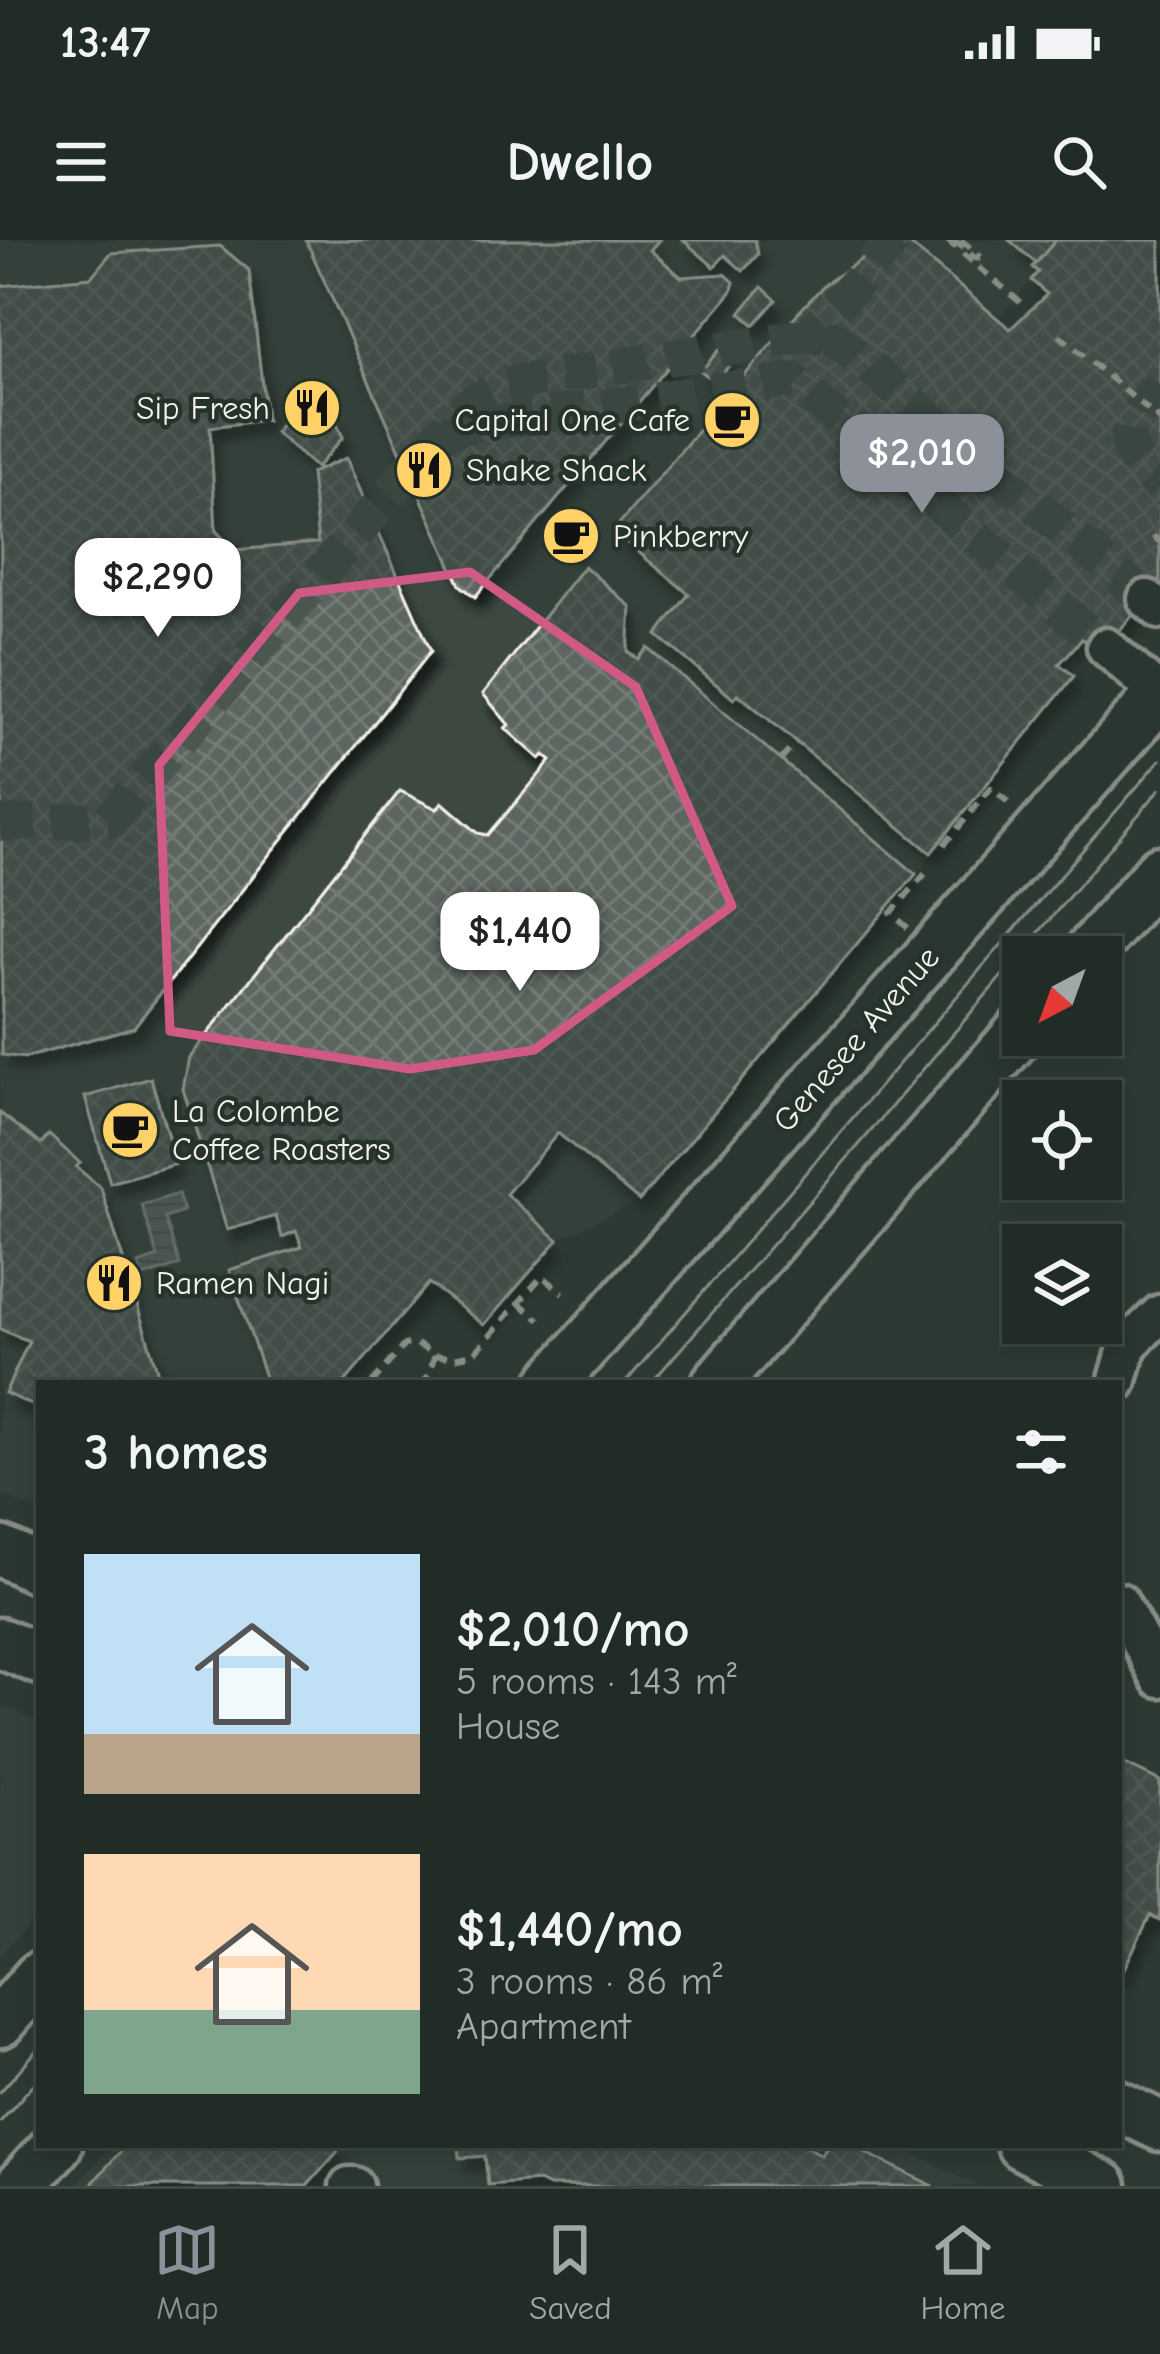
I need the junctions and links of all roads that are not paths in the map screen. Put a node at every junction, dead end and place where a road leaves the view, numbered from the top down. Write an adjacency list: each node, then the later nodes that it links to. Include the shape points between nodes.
1 (1106, 647): 2 (lane)
2 (1160, 694): 7 (main road, Genesee Avenue)
3 (1160, 871): 4 (main road)
4 (1103, 936)
5 (1002, 1053): 8 (main road)
6 (1160, 1314): 9 (lane, via 1128,1345)
7 (554, 1380)
8 (720, 1380)
9 (1118, 1380)
10 (0, 1551): 11 (main road)
11 (36, 1568)
12 (1122, 1615): 14 (lane)
13 (0, 1642): 15 (main road)
14 (1130, 1651): 16 (lane)
15 (36, 1659)
16 (1160, 1678)
17 (36, 1980): 18 (main road)
18 (0, 2022)
19 (1122, 2107): 20 (main road)
20 (1160, 2126)
21 (54, 2148): 23 (main road)
22 (1028, 2148): 24 (main road)
23 (20, 2186)
24 (1102, 2186)

